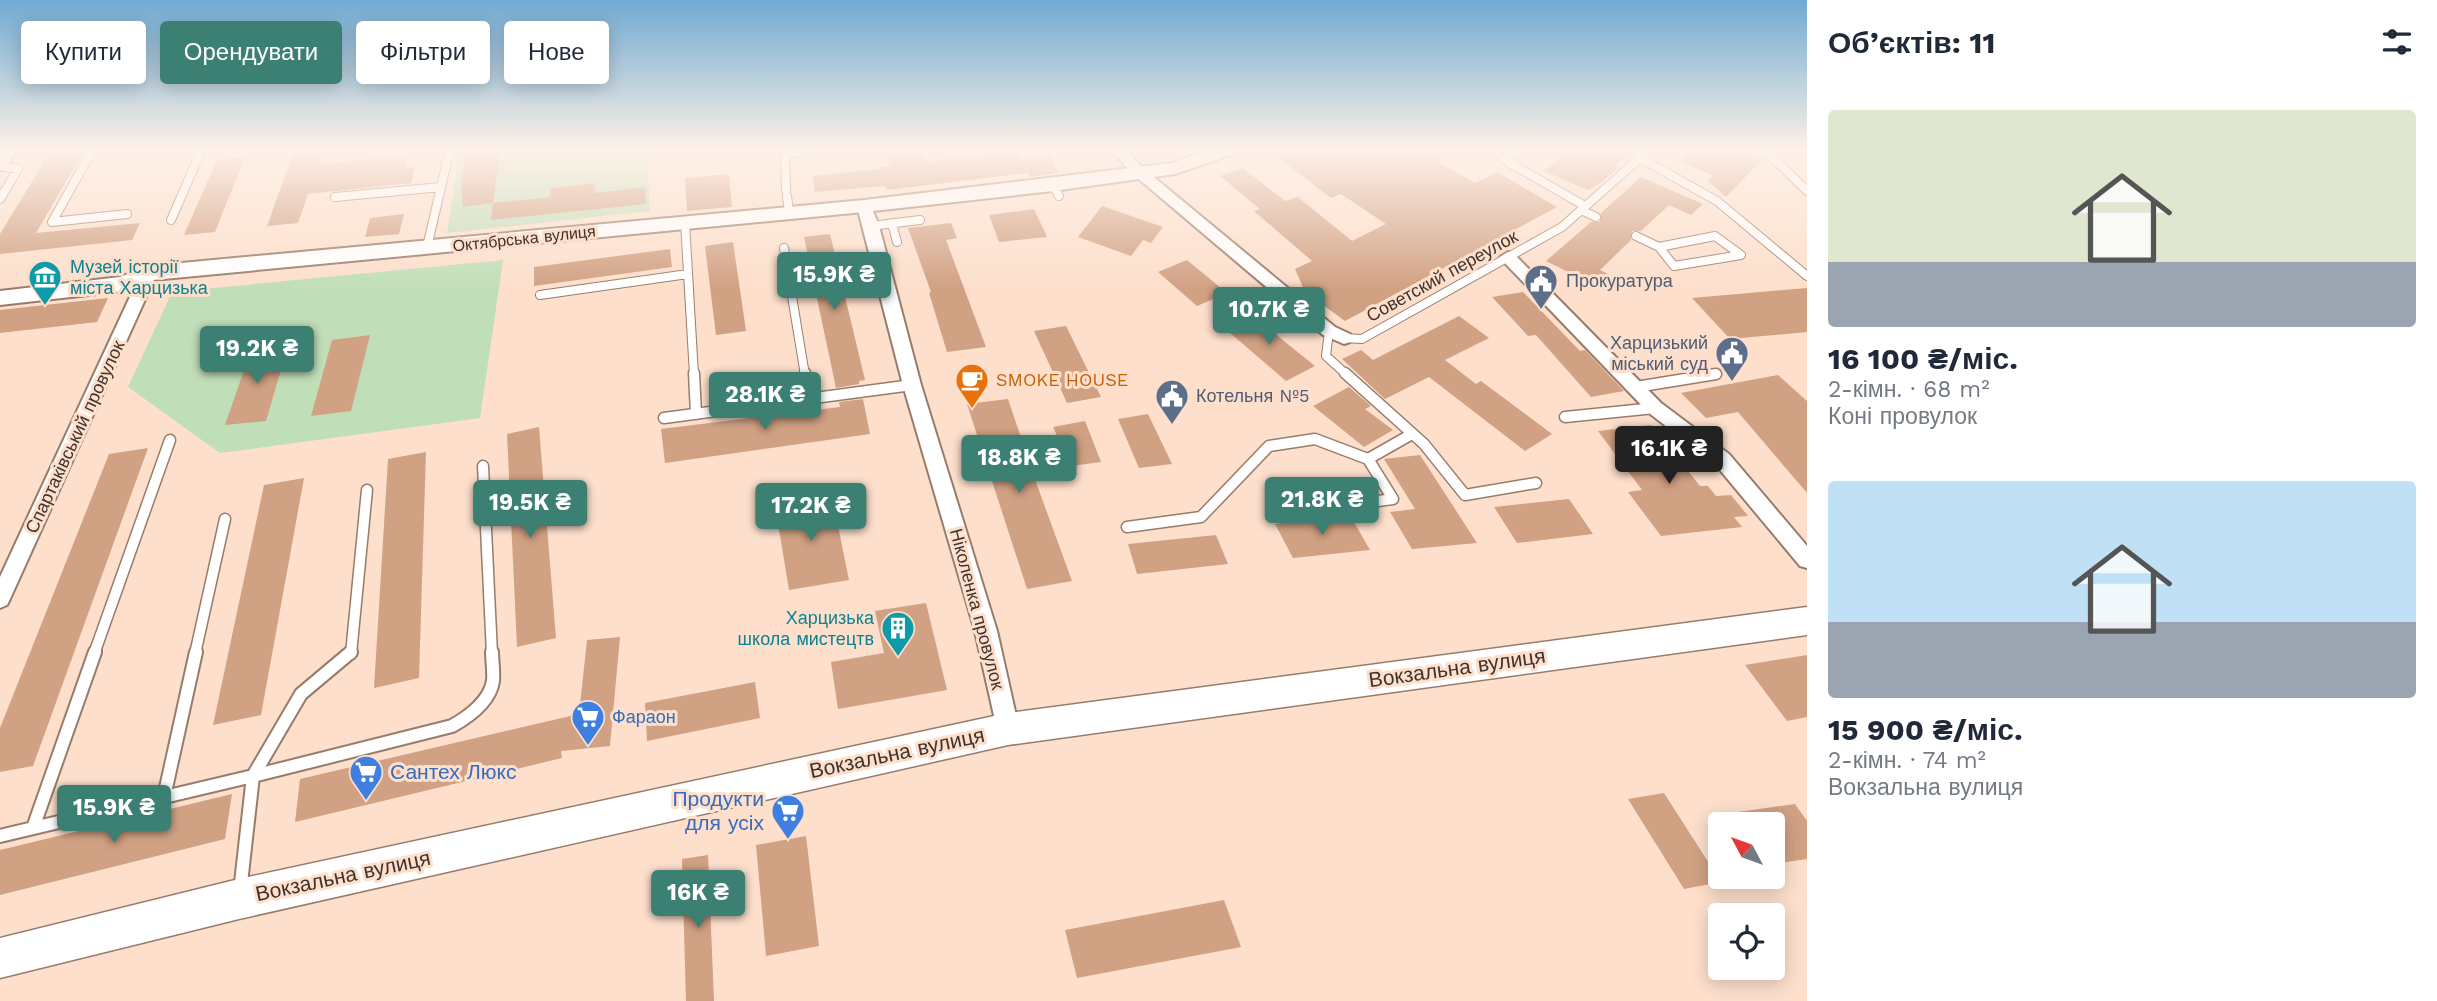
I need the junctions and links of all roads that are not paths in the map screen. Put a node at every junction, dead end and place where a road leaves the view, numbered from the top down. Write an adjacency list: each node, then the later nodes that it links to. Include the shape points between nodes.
1 (67, 196): 15 (lane, via 52,222)
2 (182, 196): 17 (lane)
3 (349, 196): 11 (lane)
4 (439, 196): 24 (lane)
5 (787, 196): 12 (lane)
6 (987, 196): 13 (main road, Октябрська вулиця)
7 (1167, 196): 34 (street)
8 (1563, 196): 14 (lane)
9 (1597, 196): 14 (lane, Советский переулок)
10 (1708, 196): 30 (lane)
11 (335, 197)
12 (787, 199): 13 (main road, Октябрська вулиця); 19 (main road, Октябрська вулиця)
13 (864, 206): 21 (street, Ніколенка провулок)
14 (1583, 208): 16 (lane); 27 (lane, Советский переулок, via 1562,227)
15 (127, 214)
16 (1596, 217)
17 (171, 220)
18 (920, 220): 20 (lane)
19 (685, 222): 24 (main road, Октябрська вулиця); 29 (lane)
20 (892, 223): 21 (lane); 23 (lane)
21 (871, 226): 37 (street, Ніколенка провулок)
22 (1636, 236): 25 (lane)
23 (897, 242)
24 (427, 247): 28 (main road, Октябрська вулиця)
25 (1659, 247): 25 (lane, via 1674,266 1741,255 1715,236)
26 (784, 248): 39 (lane)
27 (1508, 257): 35 (lane, Советский переулок, via 1362,339); 38 (street)
28 (149, 274): 31 (main road, Октябрська вулиця, via 132,267); 33 (main road, Октябрська вулиця, via 124,284); 54 (street, Спартаківський провулок)
29 (688, 274): 32 (lane); 41 (lane)
30 (1807, 276)
31 (0, 281)
32 (540, 295)
33 (0, 298)
34 (1329, 331): 35 (street); 44 (lane, via 1326,356)
35 (1344, 338)
36 (1716, 374): 38 (lane)
37 (912, 385): 39 (lane); 56 (street, Ніколенка провулок, via 986,631)
38 (1636, 387): 40 (street)
39 (809, 399): 41 (lane)
40 (1655, 408): 42 (lane); 53 (street, via 1722,459)
41 (696, 414): 43 (lane)
42 (1566, 417)
43 (664, 418)
44 (1412, 433): 46 (lane); 48 (lane, via 1465,495)
45 (170, 440): 59 (lane)
46 (1368, 458): 50 (lane, via 1393,499); 52 (lane, via 1315,439 1269,446 1201,517)
47 (483, 466): 57 (lane, via 493,682 487,695 467,718 452,726)
48 (1536, 483)
49 (367, 490): 57 (lane, via 351,655 301,694)
50 (1310, 510)
51 (225, 519): 58 (lane)
52 (1127, 527)
53 (1807, 560)
54 (0, 599)
55 (1807, 621): 56 (main road, Вокзальна вулиця)
56 (1008, 729): 61 (main road, Вокзальна вулиця)
57 (253, 776): 58 (lane); 61 (lane)
58 (164, 797): 59 (lane)
59 (33, 828): 60 (lane)
60 (0, 836)
61 (239, 899): 62 (main road, Вокзальна вулиця)
62 (0, 958)

